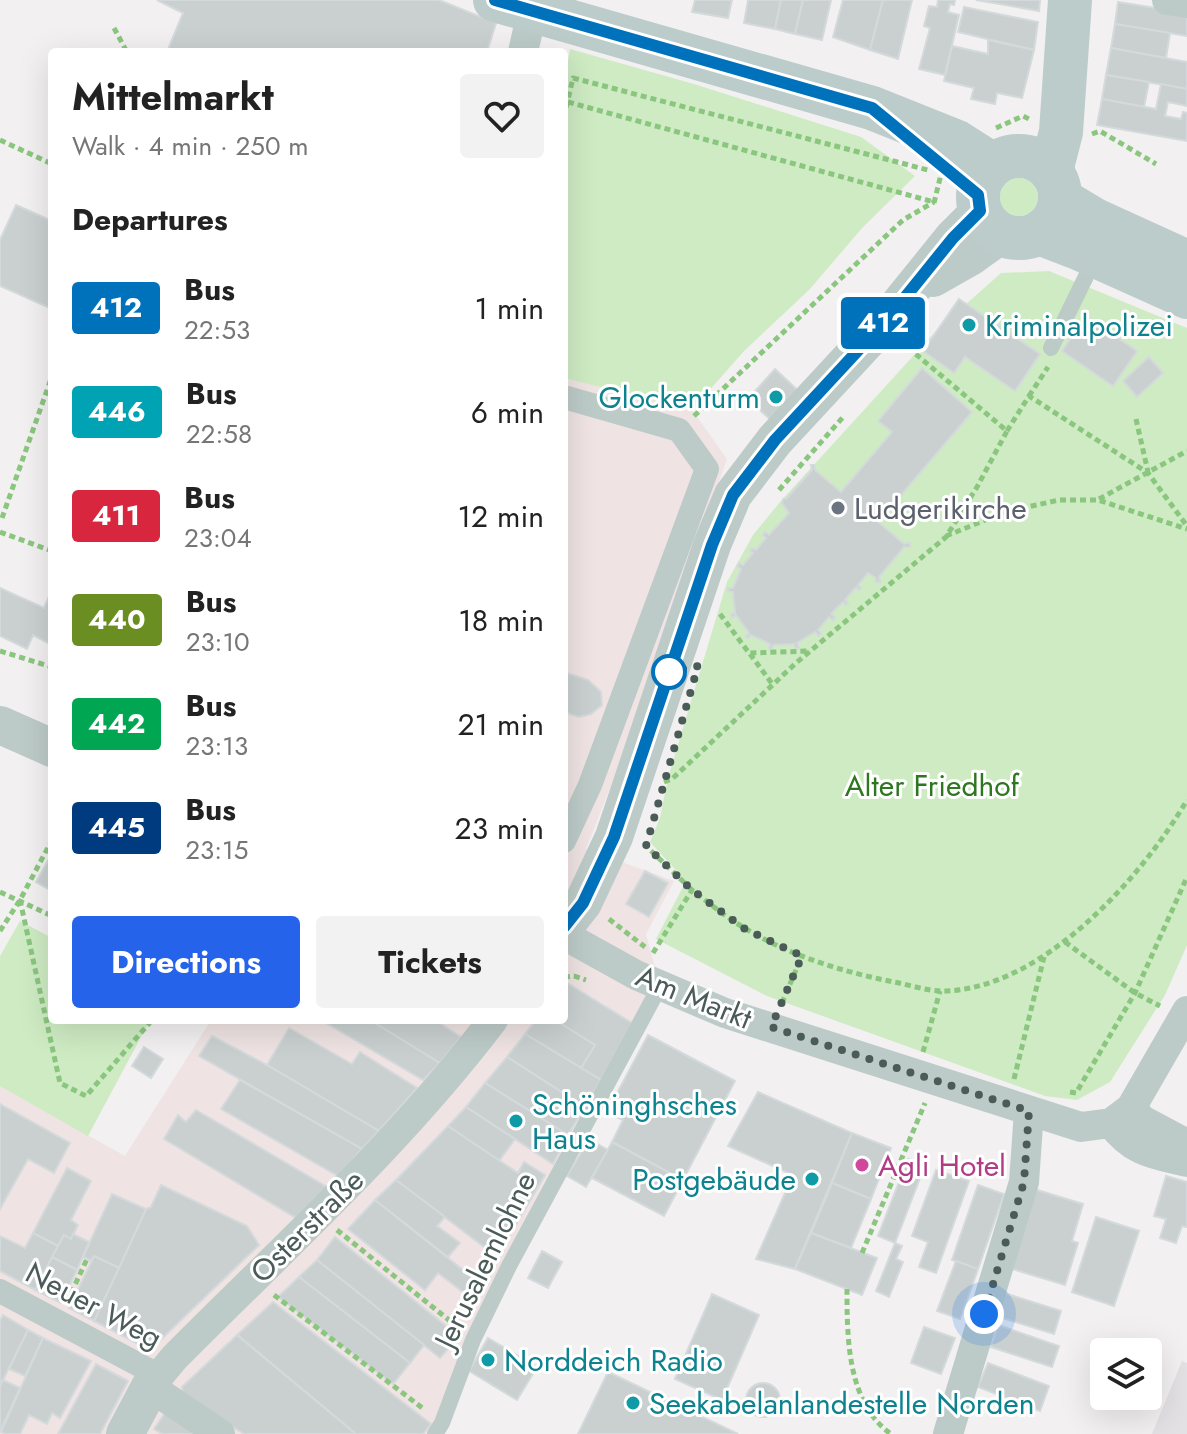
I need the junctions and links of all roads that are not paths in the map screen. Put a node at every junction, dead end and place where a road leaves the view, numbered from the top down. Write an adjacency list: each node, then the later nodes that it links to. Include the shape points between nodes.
1 (1070, 0): 5 (main road, via 1061,132)
2 (1167, 0): 3 (street)
3 (1187, 3)
4 (517, 21): 5 (main road, via 872,108)
5 (1000, 177): 6 (main road); 7 (main road); 14 (street, via 913,289 775,440 733,495 614,837)
6 (1097, 256): 8 (main road); 9 (lane)
7 (1187, 262)
8 (1187, 297)
9 (1052, 354)
10 (568, 398): 13 (street, via 679,430 707,469)
11 (0, 725): 12 (street)
12 (48, 746)
13 (568, 832)
14 (574, 915)
15 (568, 936): 16 (street, Am Markt)
16 (664, 972): 19 (street, Am Markt, via 725,1013 928,1063); 27 (lane, Jerusalemlohne, via 509,1266)
17 (1185, 1014): 20 (street)
18 (490, 1024): 26 (street, Osterstraße, via 319,1215)
19 (1011, 1091): 21 (street, Am Markt); 24 (street)
20 (1128, 1117): 21 (street, Am Markt, via 1098,1127); 22 (street); 23 (street, via 1124,1140 1147,1153)
21 (1070, 1125): 24 (street)
22 (1187, 1144)
23 (1187, 1162)
24 (1024, 1182): 30 (street)
25 (0, 1291): 26 (street, Neuer Weg)
26 (154, 1381): 28 (street, Osterstraße); 29 (street)
27 (439, 1429)
28 (125, 1434)
29 (220, 1434)
30 (948, 1434)

